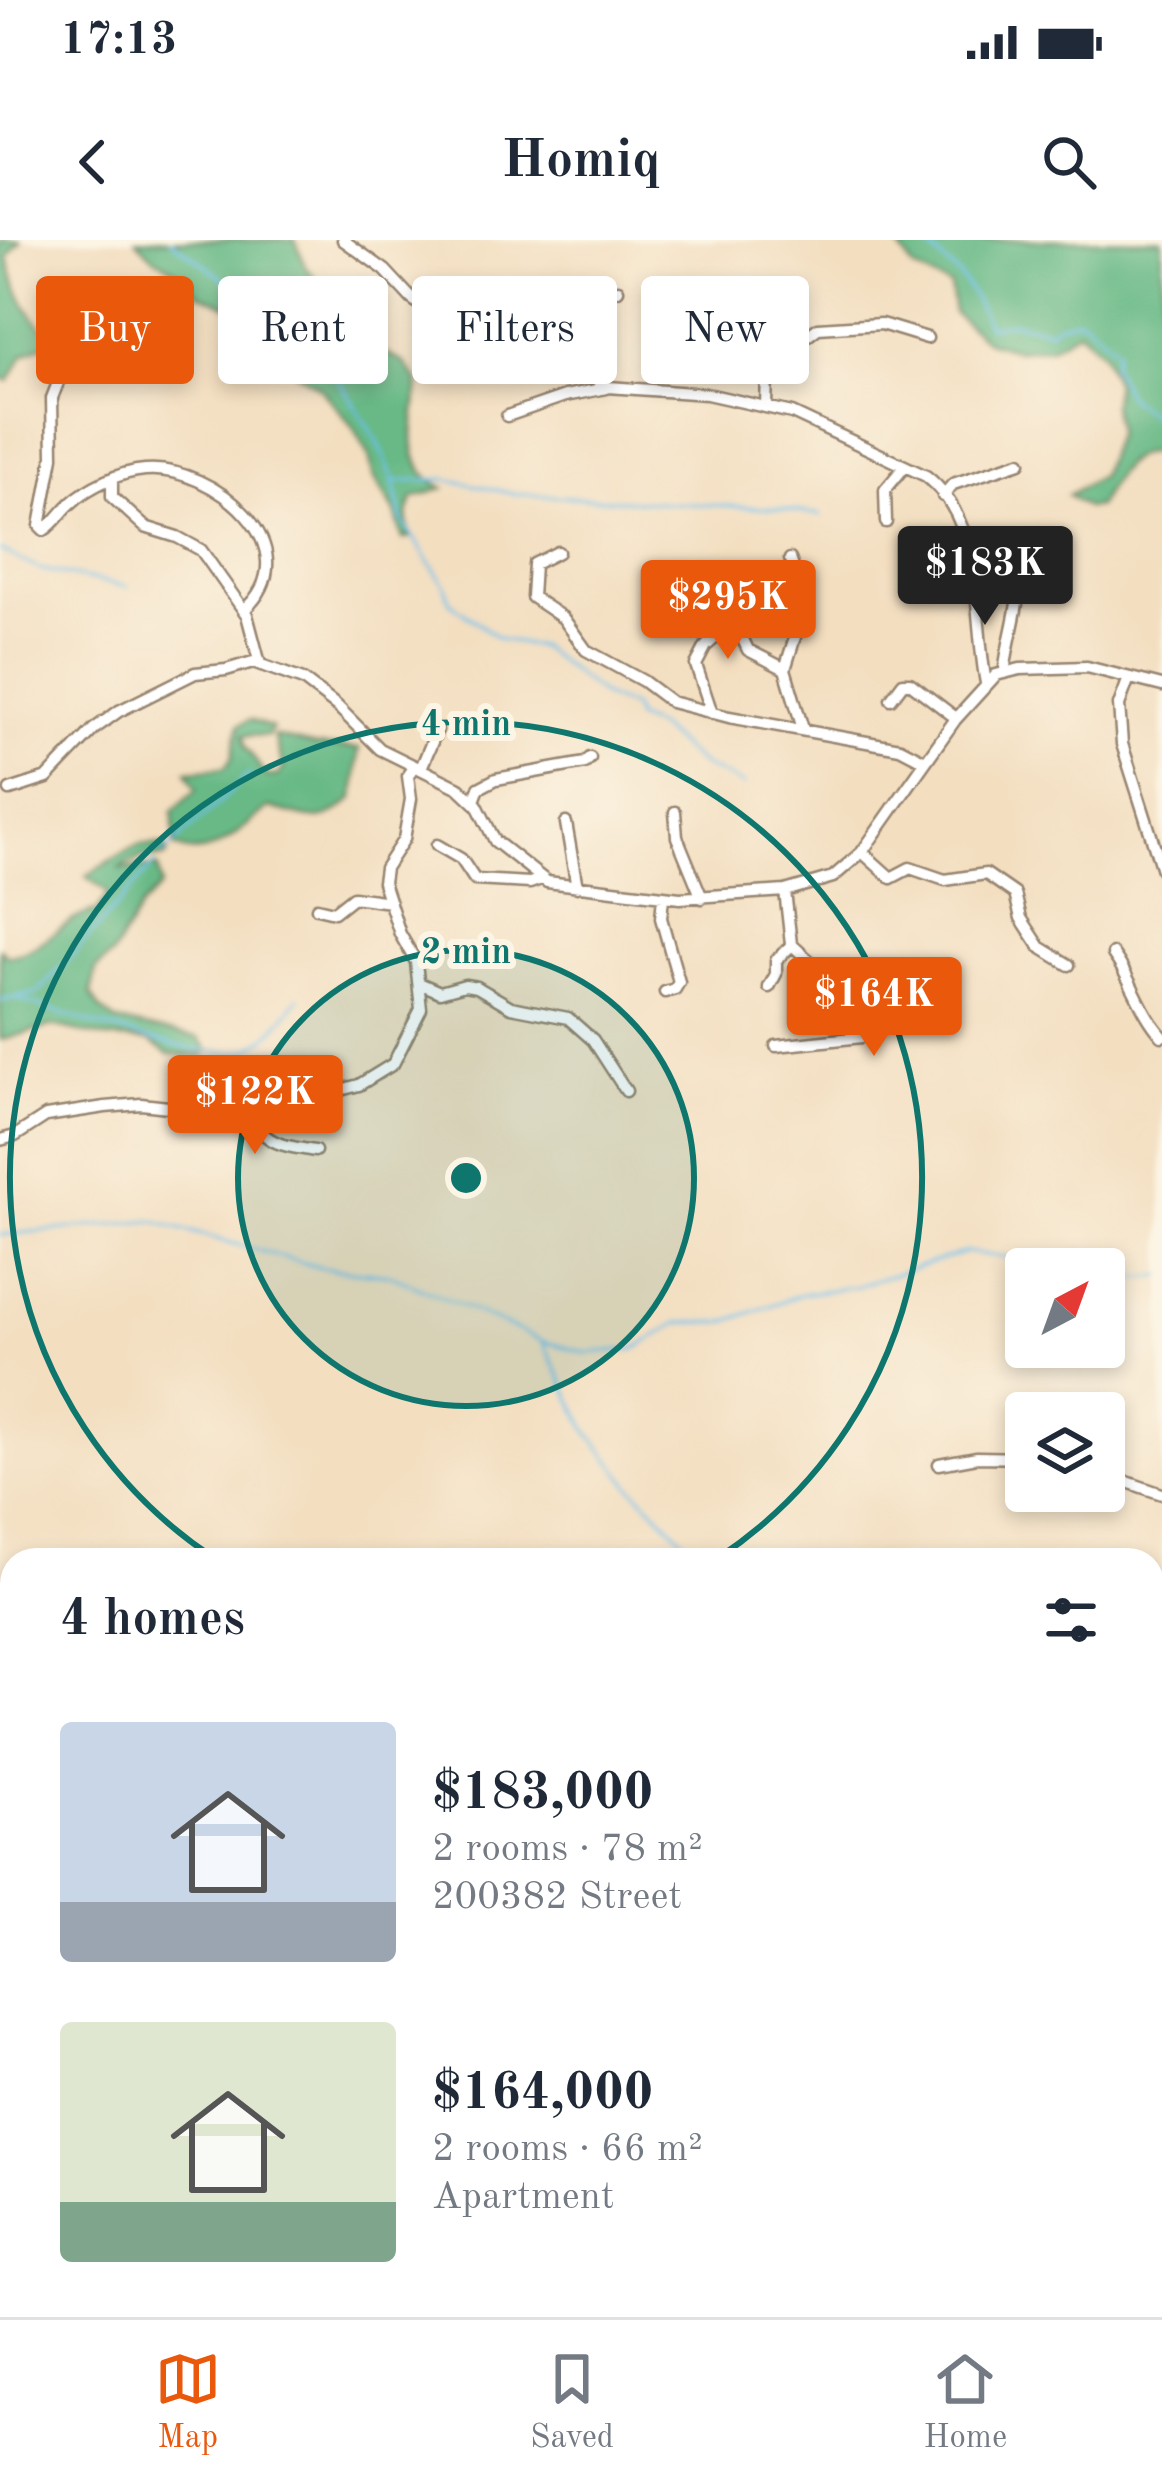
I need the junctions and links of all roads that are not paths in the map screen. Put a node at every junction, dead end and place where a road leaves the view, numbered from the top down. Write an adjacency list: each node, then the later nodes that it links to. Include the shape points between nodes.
1 (343, 240): 2 (street)
2 (412, 298)
3 (927, 338): 7 (street, via 881,324 818,328 777,359 767,375)
4 (58, 384): 11 (street, via 42,529)
5 (604, 384): 6 (street)
6 (608, 387): 7 (street); 8 (street)
7 (766, 406): 10 (street)
8 (507, 416)
9 (1020, 462): 12 (street, via 953,484)
10 (905, 466): 12 (street); 13 (street, via 885,490)
11 (112, 480): 17 (street, via 112,497 145,527 201,550); 17 (street, via 142,470 182,473 251,519 268,574)
12 (944, 496): 18 (street, via 975,569)
13 (886, 522)
14 (558, 552): 26 (street, via 534,564 532,597 605,663 670,702)
15 (790, 559): 20 (street, via 801,589)
16 (1018, 587): 21 (street)
17 (244, 610): 19 (street)
18 (980, 650): 21 (street); 23 (street)
19 (260, 664): 32 (street, via 302,680 380,749); 33 (street, via 195,673 141,700 94,728 42,781)
20 (785, 669): 26 (street, via 748,650 740,633 724,630 696,665); 28 (street)
21 (1005, 670): 22 (street, via 1087,667); 23 (street)
22 (1130, 678): 24 (street); 39 (street, via 1119,705 1122,744)
23 (986, 683): 27 (street)
24 (1162, 686)
25 (891, 699): 27 (street, via 910,683)
26 (712, 713): 28 (street)
27 (956, 718): 31 (street)
28 (803, 729): 31 (street)
29 (437, 730): 32 (street)
30 (590, 758): 34 (street, via 496,779)
31 (925, 760): 38 (street)
32 (418, 767): 34 (street); 45 (street, via 407,776 403,843 384,873)
33 (10, 790)
34 (474, 801): 40 (street, via 495,841)
35 (675, 812): 44 (street)
36 (566, 823): 41 (street)
37 (437, 845): 40 (street, via 475,880)
38 (862, 852): 42 (street, via 832,877); 49 (street, via 891,878 910,868 940,880 986,874 1015,894 1040,947)
39 (1162, 870)
40 (541, 879): 41 (street)
41 (577, 886): 43 (street)
42 (784, 891): 44 (street); 47 (street)
43 (663, 898): 44 (street); 52 (street, via 679,982)
44 (702, 898)
45 (390, 902): 46 (street, via 353,897 334,912); 50 (street)
46 (317, 908)
47 (793, 945): 51 (street, via 776,960); 54 (street, via 840,1001 856,1006 862,1037)
48 (1113, 954): 53 (street)
49 (1069, 965)
50 (418, 983): 55 (street, via 435,991 477,987 516,1008 564,1015 593,1040); 56 (street, via 421,1013 386,1070 353,1088)
51 (769, 987)
52 (665, 992)
53 (1162, 1036)
54 (776, 1046)
55 (626, 1090)
56 (250, 1103): 57 (street, via 214,1112 105,1107 46,1116); 58 (street, via 253,1121 278,1146)
57 (0, 1140)
58 (315, 1151)
59 (1005, 1458): 60 (street)
60 (939, 1464)
61 (1125, 1481): 62 (street)
62 (1162, 1494)

